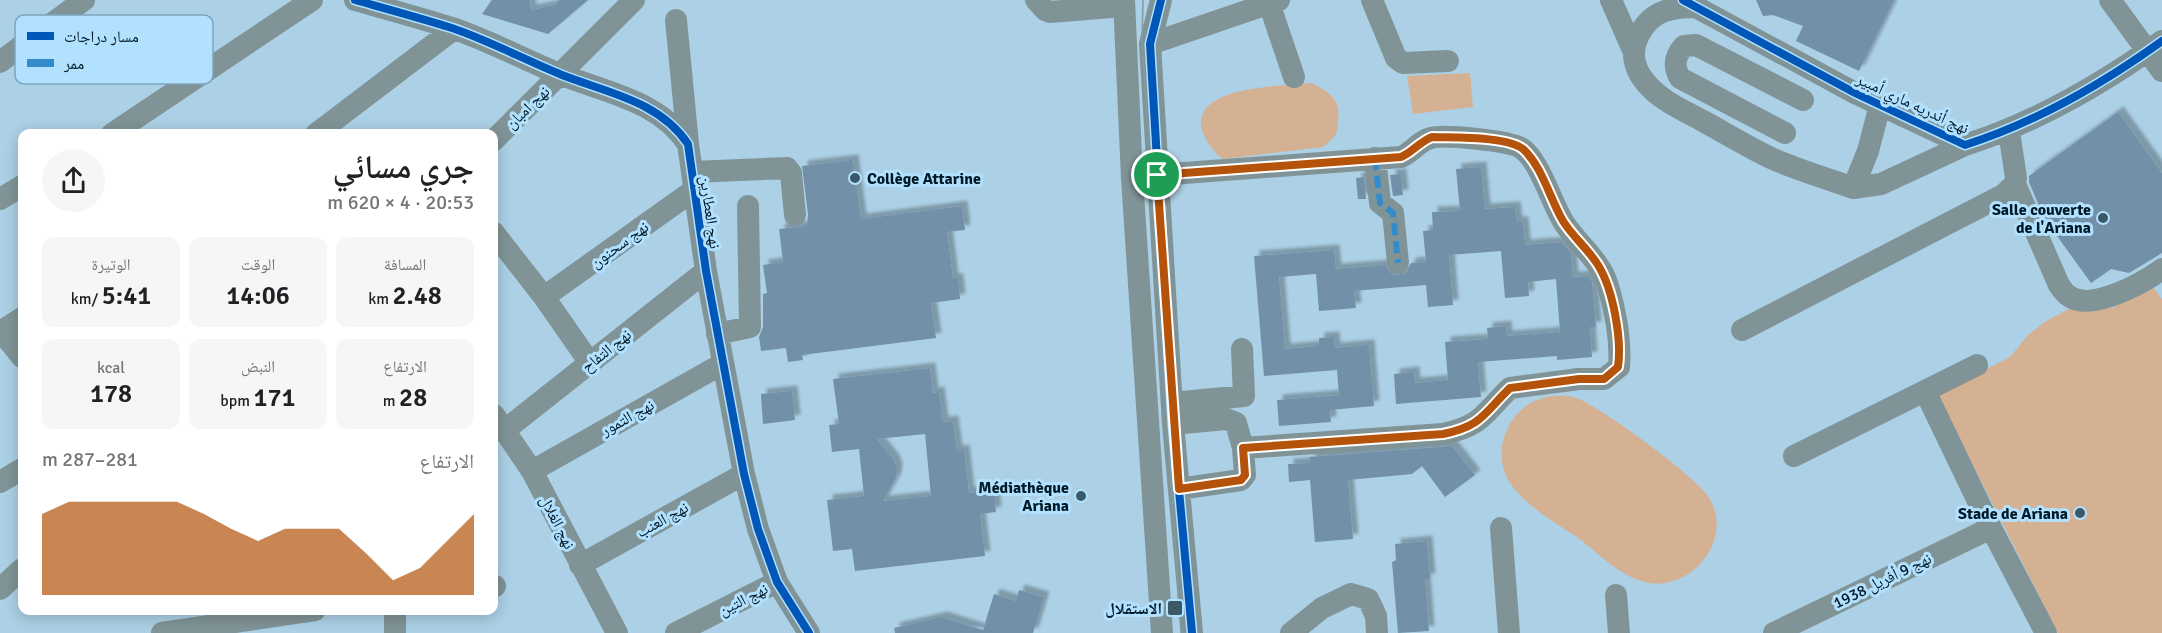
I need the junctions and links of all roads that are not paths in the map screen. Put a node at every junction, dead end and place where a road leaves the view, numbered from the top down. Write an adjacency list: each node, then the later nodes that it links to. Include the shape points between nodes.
1 (84, 0): 13 (street)
2 (312, 0): 23 (street)
3 (355, 0): 15 (street)
4 (634, 0): 26 (street, نهج امبان)
5 (1036, 0): 10 (street, via 1050,12)
6 (1372, 0): 21 (street, via 1396,58 1403,63)
7 (1611, 0): 19 (street)
8 (2110, 0): 18 (street)
9 (1274, 2): 16 (street); 27 (street)
10 (1124, 3): 86 (street)
11 (1161, 3): 16 (street, via 1164,18); 17 (street)
12 (1691, 4): 19 (street, via 1663,10 1640,32); 25 (street, نهج أندريه ماري أمبير)
13 (64, 15)
14 (676, 20): 36 (street, نهج العطارين)
15 (454, 29): 26 (street); 32 (street)
16 (1189, 30): 17 (street)
17 (1150, 44): 40 (street)
18 (2155, 46): 24 (street); 33 (street, نهج أندريه ماري أمبير, via 2069,102)
19 (1633, 50): 39 (street, via 1636,66 1654,92 1668,103)
20 (15, 51): 22 (street)
21 (1449, 61)
22 (0, 62)
23 (213, 66)
24 (2162, 71)
25 (1818, 73): 29 (street); 30 (street, نهج أندريه ماري أمبير)
26 (561, 74): 35 (street, نهج امبان); 36 (street, via 637,101 663,116)
27 (1294, 77)
28 (187, 84): 31 (street)
29 (1803, 100): 34 (street); 34 (street, via 1696,45 1684,46 1676,54 1675,68 1680,78)
30 (1880, 105): 37 (street, نهج أندريه ماري أمبير); 44 (street)
31 (119, 129)
32 (323, 129)
33 (2009, 131): 37 (street, نهج أندريه ماري أمبير); 42 (street)
34 (1785, 133): 39 (street)
35 (498, 136)
36 (688, 144): 41 (street, نهج العطارين)
37 (1965, 145): 44 (street, via 1881,184)
38 (1375, 158): 40 (street); 49 (street, via 1380,203 1393,213); 65 (street, via 1401,157 1432,137 1498,141 1522,148 1564,223 1608,284 1620,352 1618,367 1604,379 1510,388 1480,421 1463,430)
39 (1772, 158): 44 (street)
40 (1157, 175): 63 (street)
41 (693, 181): 47 (street, via 787,168 791,173); 51 (street, نهج العطارين); 52 (street, نهج سحنون)
42 (2015, 184): 50 (street, via 2059,285 2069,297 2082,301 2108,298); 54 (street, via 2003,195)
43 (18, 188): 45 (street)
44 (1853, 188)
45 (0, 199)
46 (748, 206): 56 (street, via 750,327)
47 (795, 216)
48 (498, 238): 52 (street)
49 (1398, 263)
50 (2162, 269)
51 (706, 271): 56 (street, نهج العطارين); 59 (street, نهج التفاح)
52 (544, 297): 59 (street)
53 (18, 321): 55 (street)
54 (1742, 330)
55 (0, 332): 58 (street)
56 (717, 334): 60 (street, نهج العطارين)
57 (1242, 349): 63 (street, via 1244,396)
58 (18, 352)
59 (590, 363): 64 (street, نهج التفاح)
60 (722, 364): 68 (street, نهج التمور); 69 (street, نهج العطارين)
61 (1977, 365): 62 (street)
62 (1925, 392): 66 (street); 73 (street)
63 (1173, 413): 65 (street, via 1236,423); 71 (street)
64 (499, 423): 68 (street, نهج الغلال)
65 (1243, 448): 71 (street, via 1245,475 1241,480)
66 (1794, 456)
67 (18, 471): 70 (street)
68 (532, 471): 74 (street, نهج الغلال)
69 (744, 474): 74 (street, نهج العنب); 76 (street, نهج العطارين)
70 (0, 482)
71 (1179, 489): 87 (street)
72 (1501, 528): 90 (street)
73 (1991, 528): 92 (street, نهج 9 أفريل 1938); 93 (street)
74 (580, 565): 83 (street, نهج الغلال)
75 (18, 573): 77 (street)
76 (777, 582): 84 (street, نهج التين); 85 (street, نهج العطارين)
77 (0, 589)
78 (1616, 595): 91 (street)
79 (282, 615): 81 (street)
80 (395, 615): 82 (street)
81 (162, 633)
82 (395, 633)
83 (617, 633)
84 (676, 633)
85 (809, 633)
86 (1162, 633)
87 (1192, 633)
88 (1291, 633): 89 (street, via 1322,608 1351,594 1368,599 1376,616)
89 (1377, 633)
90 (1509, 633)
91 (1619, 633)
92 (1774, 633)
93 (2046, 633)

